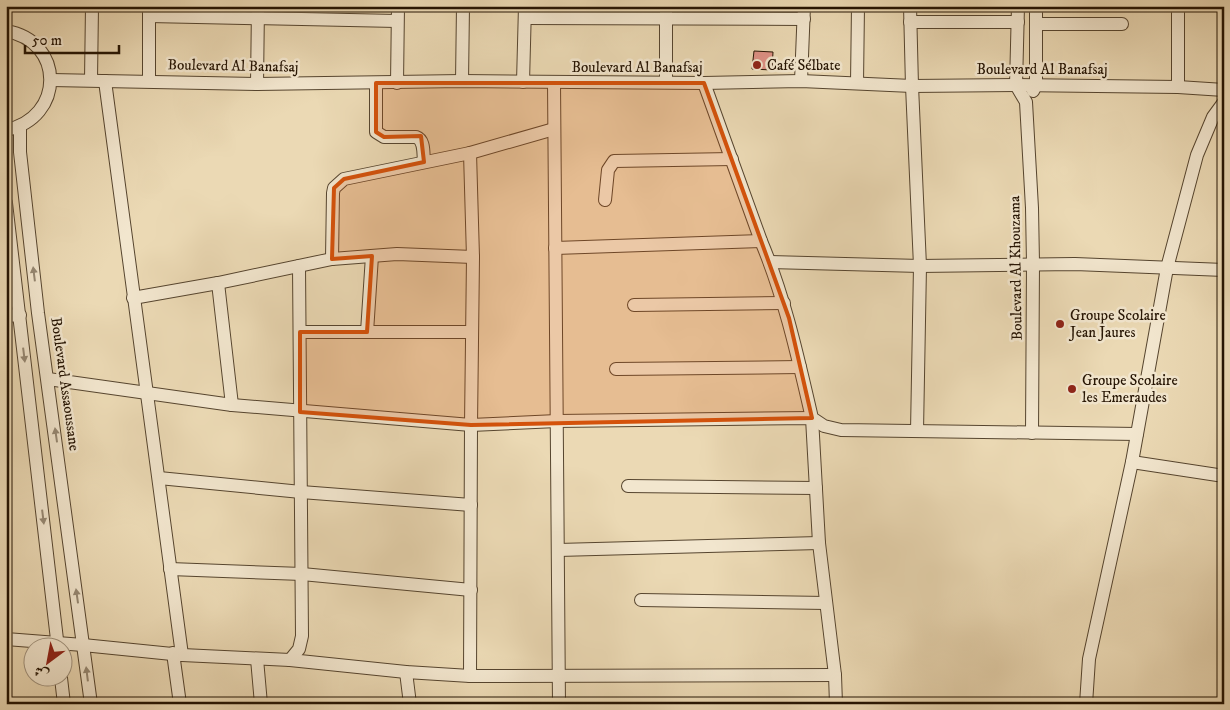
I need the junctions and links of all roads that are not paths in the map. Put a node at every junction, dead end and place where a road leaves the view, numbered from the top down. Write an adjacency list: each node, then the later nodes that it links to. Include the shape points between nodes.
1 (92, 6): 22 (street)
2 (398, 6): 15 (street)
3 (463, 6): 25 (street)
4 (858, 6): 32 (street)
5 (910, 6): 16 (street)
6 (1018, 6): 17 (street)
7 (1036, 6): 18 (street)
8 (1178, 6): 38 (street)
9 (149, 11): 10 (street); 24 (street)
10 (258, 12): 15 (street); 33 (street)
11 (525, 12): 12 (street); 27 (street)
12 (666, 12): 13 (street); 28 (street)
13 (804, 13): 26 (street)
14 (6, 20): 20 (street)
15 (397, 21): 30 (street)
16 (910, 22): 17 (street); 37 (street)
17 (1018, 22): 35 (street)
18 (1036, 24): 19 (street); 36 (street)
19 (1122, 24)
20 (10, 31): 21 (street, via 29,39 40,50 50,70)
21 (51, 80): 22 (street, Boulevard Al Banafsaj); 42 (street, via 39,113)
22 (91, 80): 23 (street, Boulevard Al Banafsaj)
23 (105, 81): 24 (street, Boulevard Al Banafsaj); 62 (street)
24 (149, 81): 33 (street, Boulevard Al Banafsaj)
25 (462, 81): 27 (street, Boulevard Al Banafsaj); 30 (street, Boulevard Al Banafsaj)
26 (801, 81): 32 (street, Boulevard Al Banafsaj); 34 (street, Boulevard Al Banafsaj)
27 (523, 82): 31 (street, Boulevard Al Banafsaj)
28 (666, 82): 31 (street, Boulevard Al Banafsaj); 34 (street, Boulevard Al Banafsaj)
29 (376, 83): 30 (street, Boulevard Al Banafsaj); 33 (street, Boulevard Al Banafsaj); 47 (street, via 376,132 384,137 420,138)
30 (397, 83)
31 (554, 83): 43 (street)
32 (857, 83): 37 (street, Boulevard Al Banafsaj)
33 (257, 84)
34 (704, 84): 46 (street)
35 (1016, 85): 36 (street, Boulevard Al Banafsaj); 37 (street, Boulevard Al Banafsaj); 40 (street)
36 (1036, 85): 38 (street, Boulevard Al Banafsaj); 40 (street)
37 (912, 86): 58 (street)
38 (1178, 86): 39 (street, Boulevard Al Banafsaj)
39 (1224, 90)
40 (1026, 102): 56 (street, Boulevard Al Khouzama)
41 (1224, 102): 59 (street, via 1197,155)
42 (20, 126): 44 (street); 72 (street, Boulevard Assaoussane, one-way to 42, via 25,204)
43 (554, 129): 45 (street); 51 (street)
44 (6, 130)
45 (470, 153): 47 (street); 53 (street)
46 (732, 159): 48 (street, via 614,161 608,170); 50 (street)
47 (424, 162): 54 (street, via 338,183 333,193)
48 (605, 200)
49 (6, 202): 65 (street)
50 (760, 241): 51 (street); 55 (street)
51 (555, 248): 77 (street)
52 (372, 256): 53 (street); 54 (street); 68 (street)
53 (474, 257): 69 (street)
54 (332, 260): 57 (street)
55 (770, 262): 58 (street); 63 (street)
56 (1033, 263): 58 (street); 59 (street); 80 (street, Boulevard Al Khouzama)
57 (299, 266): 61 (street); 67 (street)
58 (920, 266): 79 (street)
59 (1167, 268): 60 (street); 81 (street)
60 (1224, 270)
61 (218, 284): 62 (street); 74 (street)
62 (133, 298): 73 (street)
63 (784, 303): 64 (street); 70 (street)
64 (634, 305)
65 (20, 315): 66 (street); 96 (street, one-way to 96)
66 (6, 316)
67 (300, 332): 68 (street); 75 (street)
68 (367, 332): 69 (street)
69 (472, 332): 78 (street)
70 (800, 367): 71 (street); 76 (street)
71 (616, 369)
72 (48, 379): 73 (street); 100 (street, Boulevard Assaoussane, one-way to 72)
73 (147, 394): 74 (street); 84 (street)
74 (232, 405): 75 (street)
75 (300, 412): 78 (street); 87 (street)
76 (812, 418): 77 (street); 79 (street, via 824,426 841,430); 86 (street)
77 (557, 422): 78 (street); 90 (street)
78 (471, 425): 88 (street)
79 (917, 430): 80 (street)
80 (1032, 433): 81 (street)
81 (1137, 434): 82 (street)
82 (1132, 462): 83 (street); 116 (street, via 1089,658)
83 (1224, 476)
84 (159, 478): 87 (street); 91 (street)
85 (628, 486): 86 (street)
86 (816, 488): 89 (street)
87 (301, 492): 88 (street); 92 (street)
88 (471, 506): 93 (street)
89 (820, 543): 90 (street); 95 (street)
90 (558, 550): 107 (street)
91 (170, 568): 92 (street); 101 (street)
92 (302, 574): 93 (street); 103 (street, via 302,636 299,649)
93 (471, 590): 106 (street)
94 (640, 600): 95 (street)
95 (826, 603): 105 (street)
96 (57, 638)
97 (6, 639): 98 (street)
98 (22, 641)
99 (72, 644): 100 (street)
100 (84, 644): 101 (street); 110 (street, Boulevard Assaoussane, one-way to 100)
101 (178, 654): 102 (street); 111 (street)
102 (257, 659): 103 (street); 112 (street)
103 (290, 660): 104 (street)
104 (406, 672): 106 (street); 113 (street)
105 (835, 675): 107 (street); 115 (street)
106 (470, 676): 107 (street)
107 (559, 677): 114 (street)
108 (62, 688): 109 (street)
109 (64, 704)
110 (91, 704)
111 (180, 704)
112 (261, 704)
113 (410, 704)
114 (560, 704)
115 (836, 704)
116 (1086, 704)

